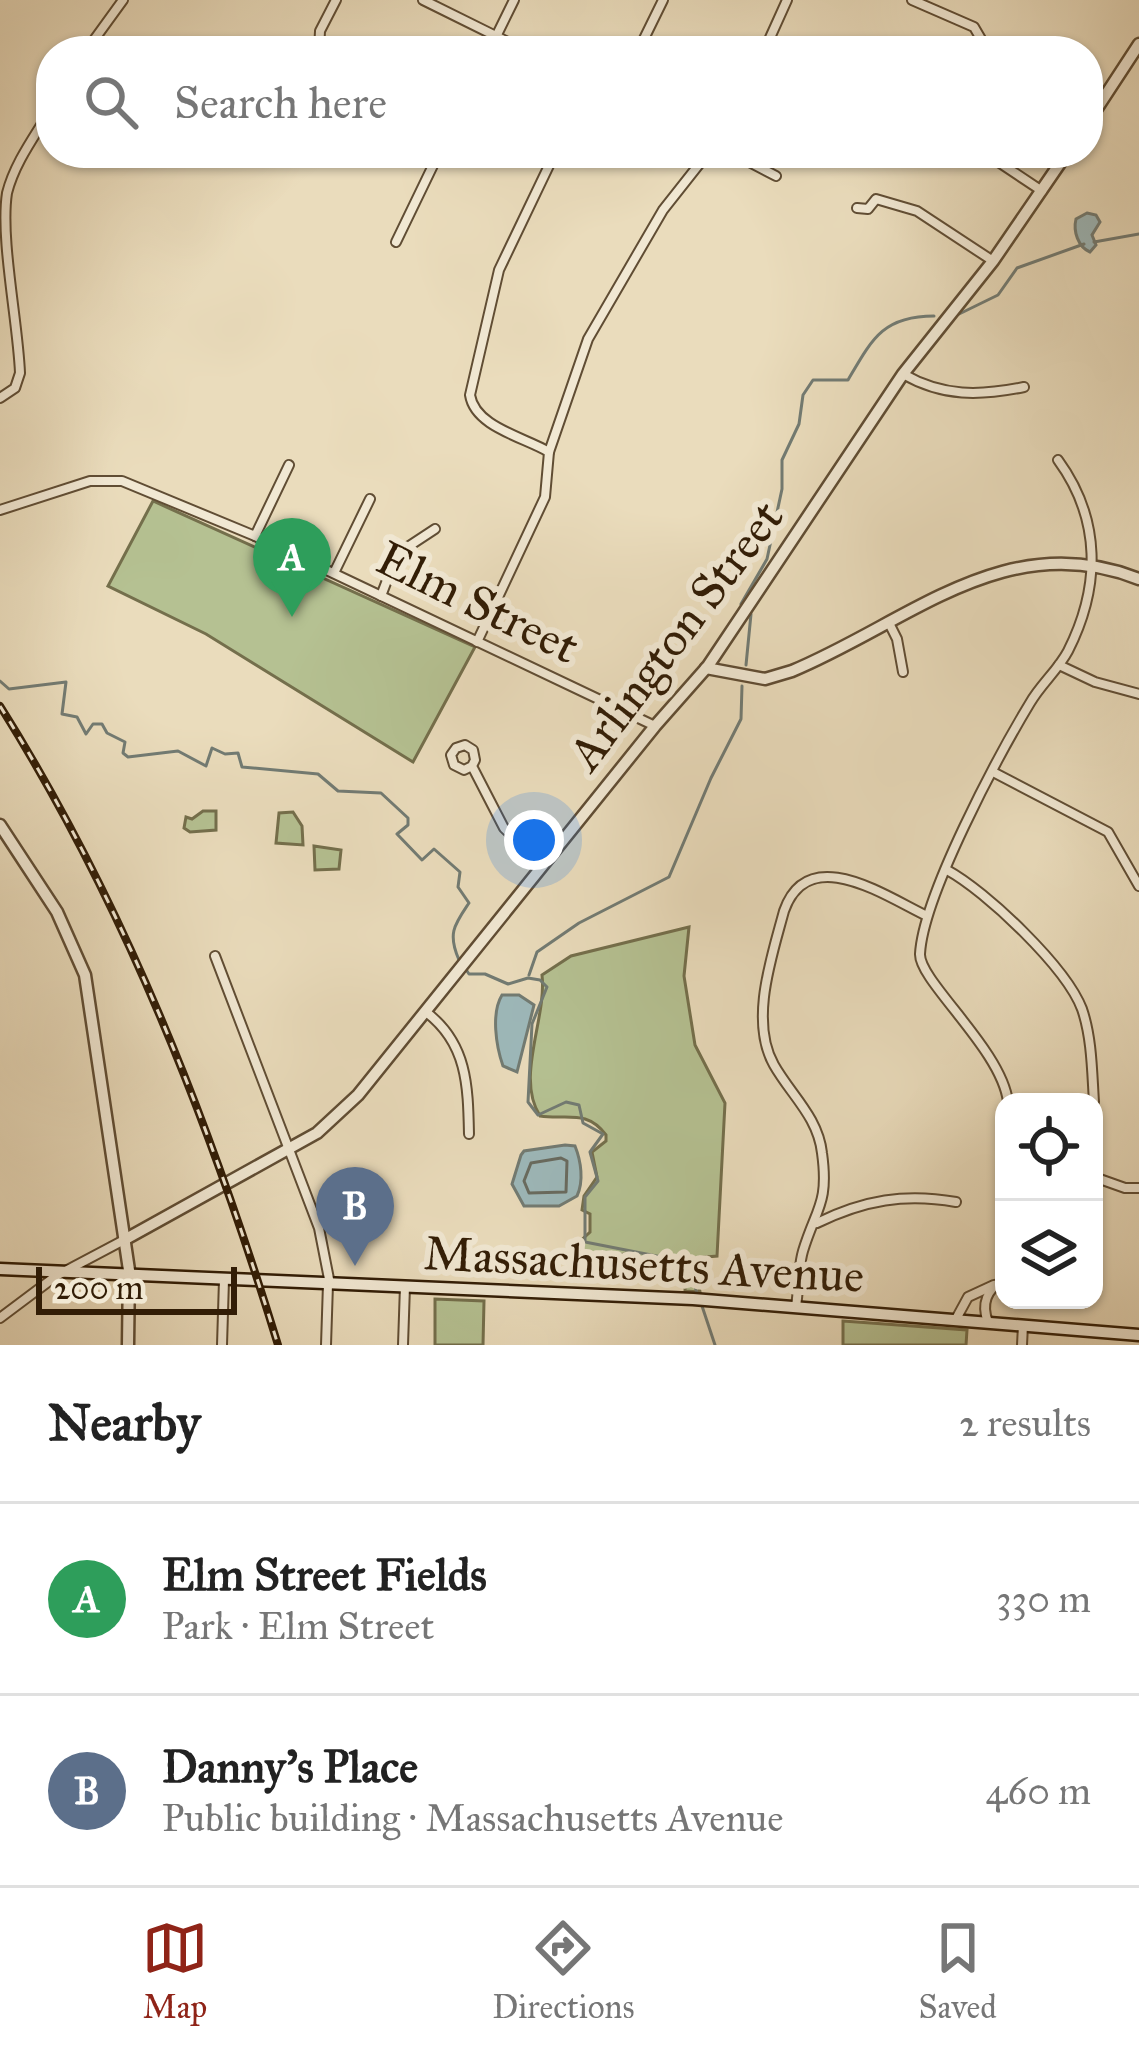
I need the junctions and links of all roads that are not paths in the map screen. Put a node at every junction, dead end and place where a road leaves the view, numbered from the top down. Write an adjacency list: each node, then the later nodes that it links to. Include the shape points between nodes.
1 (123, 0): 8 (street)
2 (336, 0): 9 (street)
3 (423, 0): 10 (street)
4 (514, 0): 10 (street)
5 (663, 0): 11 (street)
6 (787, 0): 12 (street)
7 (912, 0): 13 (street)
8 (97, 36)
9 (320, 36)
10 (496, 36)
11 (645, 36)
12 (771, 36)
13 (982, 36)
14 (1139, 44): 15 (street)
15 (1103, 99)
16 (36, 133): 30 (street, via 8,191 20,373)
17 (433, 168): 26 (street)
18 (548, 168): 31 (street, via 499,270 470,395 483,418)
19 (696, 168): 31 (street, via 592,330)
20 (761, 168): 23 (street)
21 (1008, 168): 24 (street)
22 (1057, 168): 24 (street, Arlington Street)
23 (776, 176)
24 (1042, 191): 27 (street, Arlington Street)
25 (857, 208): 27 (street, via 876,199 899,203)
26 (396, 242)
27 (993, 261): 28 (street, Arlington Street)
28 (903, 374): 29 (street, via 956,394); 45 (street, Arlington Street)
29 (1024, 387)
30 (0, 398)
31 (549, 452): 43 (street, via 544,497)
32 (1058, 460): 38 (street, via 1087,513)
33 (289, 465): 37 (street)
34 (370, 499): 39 (street)
35 (0, 510): 37 (street, Elm Street, via 114,479)
36 (435, 529): 41 (street, via 398,553)
37 (255, 536): 39 (street, Elm Street)
38 (1091, 565): 40 (street); 42 (street, via 1003,570); 44 (street, via 1079,623)
39 (334, 573): 41 (street, Elm Street)
40 (1139, 579)
41 (382, 596): 43 (street, Elm Street)
42 (889, 623): 45 (street, via 765,679); 46 (street)
43 (477, 642): 48 (street, Elm Street)
44 (1059, 665): 47 (street); 50 (street)
45 (706, 668): 48 (street, Arlington Street)
46 (904, 672)
47 (1139, 694)
48 (655, 726): 52 (street, Arlington Street)
49 (472, 766): 52 (street, via 504,828)
50 (994, 773): 53 (street); 54 (street, via 1108,832)
51 (0, 825): 66 (street, via 57,912 84,971)
52 (543, 865): 57 (street, Arlington Street)
53 (947, 870): 55 (street); 59 (street, via 998,905 1073,992 1087,1030)
54 (1139, 886)
55 (927, 916): 58 (street, via 921,963 975,1033); 65 (street, via 837,876 806,880 788,898 765,1024 775,1066 818,1130 824,1185)
56 (215, 956): 61 (street)
57 (424, 1011): 60 (street, via 462,1058); 61 (street, Arlington Street, via 347,1107)
58 (1006, 1093)
59 (1093, 1093)
60 (469, 1134)
61 (287, 1150): 66 (street, Arlington Street); 71 (street, via 321,1233)
62 (1103, 1180): 63 (street)
63 (1139, 1188)
64 (956, 1202): 65 (street, via 884,1198)
65 (816, 1223): 74 (street)
66 (124, 1240): 68 (street, Arlington Street); 69 (street)
67 (0, 1269): 68 (street, Massachusetts Avenue)
68 (62, 1274): 69 (street, Massachusetts Avenue); 75 (street, Arlington Street)
69 (129, 1276): 70 (street, Massachusetts Avenue); 80 (street)
70 (224, 1280): 71 (street, Massachusetts Avenue); 81 (street)
71 (329, 1284): 73 (street, Massachusetts Avenue); 82 (street)
72 (994, 1285): 76 (street, via 968,1297); 77 (street)
73 (405, 1286): 74 (street, Massachusetts Avenue); 83 (street)
74 (796, 1306): 76 (street, Massachusetts Avenue)
75 (0, 1318)
76 (956, 1319): 77 (street, Massachusetts Avenue)
77 (988, 1322): 78 (street, Massachusetts Avenue)
78 (1023, 1325): 79 (street, Massachusetts Avenue); 84 (street)
79 (1139, 1335)
80 (128, 1345)
81 (222, 1345)
82 (326, 1345)
83 (403, 1345)
84 (1022, 1345)

